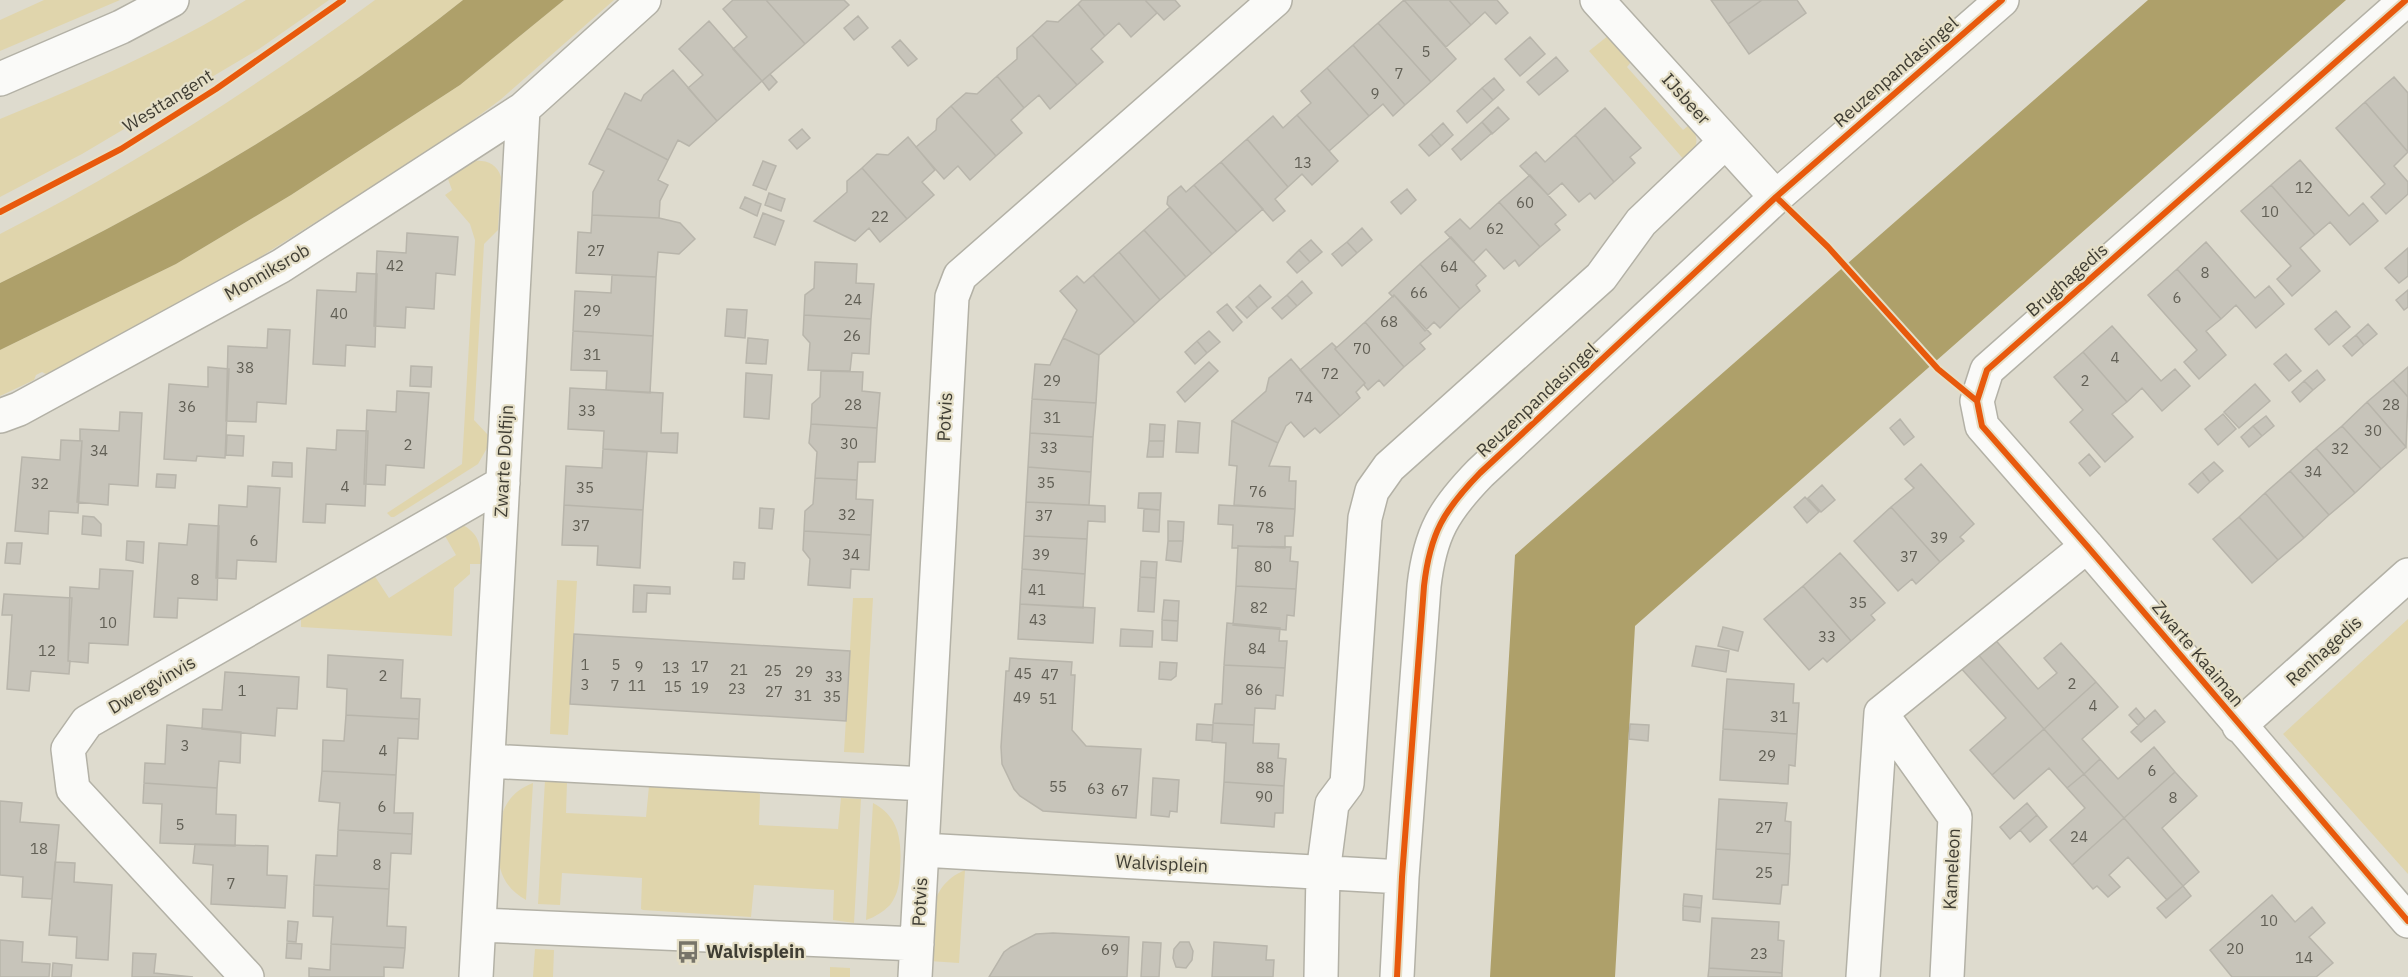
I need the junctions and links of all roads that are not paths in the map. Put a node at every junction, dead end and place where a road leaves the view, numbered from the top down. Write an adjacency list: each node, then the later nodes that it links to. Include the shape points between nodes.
1 (172, 0): 7 (street)
2 (644, 0): 8 (street)
3 (1275, 0): 19 (street, Potvis, via 960,276 952,297)
4 (1597, 0): 9 (street, IJsbeer)
5 (2002, 0): 10 (street, Reuzenpandasingel)
6 (2406, 0): 11 (street, Brughagedis, via 1987,370)
7 (0, 79)
8 (522, 109): 12 (street, Monniksrob, via 281,266); 13 (street, Zwarte Dolfijn)
9 (1725, 142): 10 (street, IJsbeer); 21 (street, via 1641,222 1601,277 1389,467 1372,490 1365,518 1347,784 1332,804)
10 (1776, 197): 22 (street, Reuzenpandasingel, via 1480,473 1438,525 1425,578)
11 (1977, 401): 14 (street, Zwarte Kaaiman, via 1982,426)
12 (0, 416)
13 (503, 483): 18 (street, Zwarte Dolfijn); 26 (street, Dwergvinvis, via 87,722 68,749 72,789)
14 (2087, 546): 16 (street); 17 (street, Zwarte Kaaiman)
15 (2408, 575): 17 (street, Renhagedis)
16 (1881, 712): 31 (street); 32 (street, Kameleon, via 1955,817)
17 (2239, 726): 23 (street, Zwarte Kaaiman)
18 (488, 761): 19 (street); 24 (street, Zwarte Dolfijn)
19 (925, 784): 20 (street, Potvis)
20 (922, 850): 21 (street, Walvisplein); 25 (street, Potvis)
21 (1323, 873): 22 (street, Walvisplein); 29 (street)
22 (1402, 878): 30 (street, Reuzenpandasingel)
23 (2408, 921)
24 (479, 925): 25 (street); 27 (street, Zwarte Dolfijn)
25 (917, 944): 28 (street, Potvis)
26 (248, 977)
27 (476, 977)
28 (915, 977)
29 (1321, 977)
30 (1397, 977)
31 (1863, 977)
32 (1947, 977)

